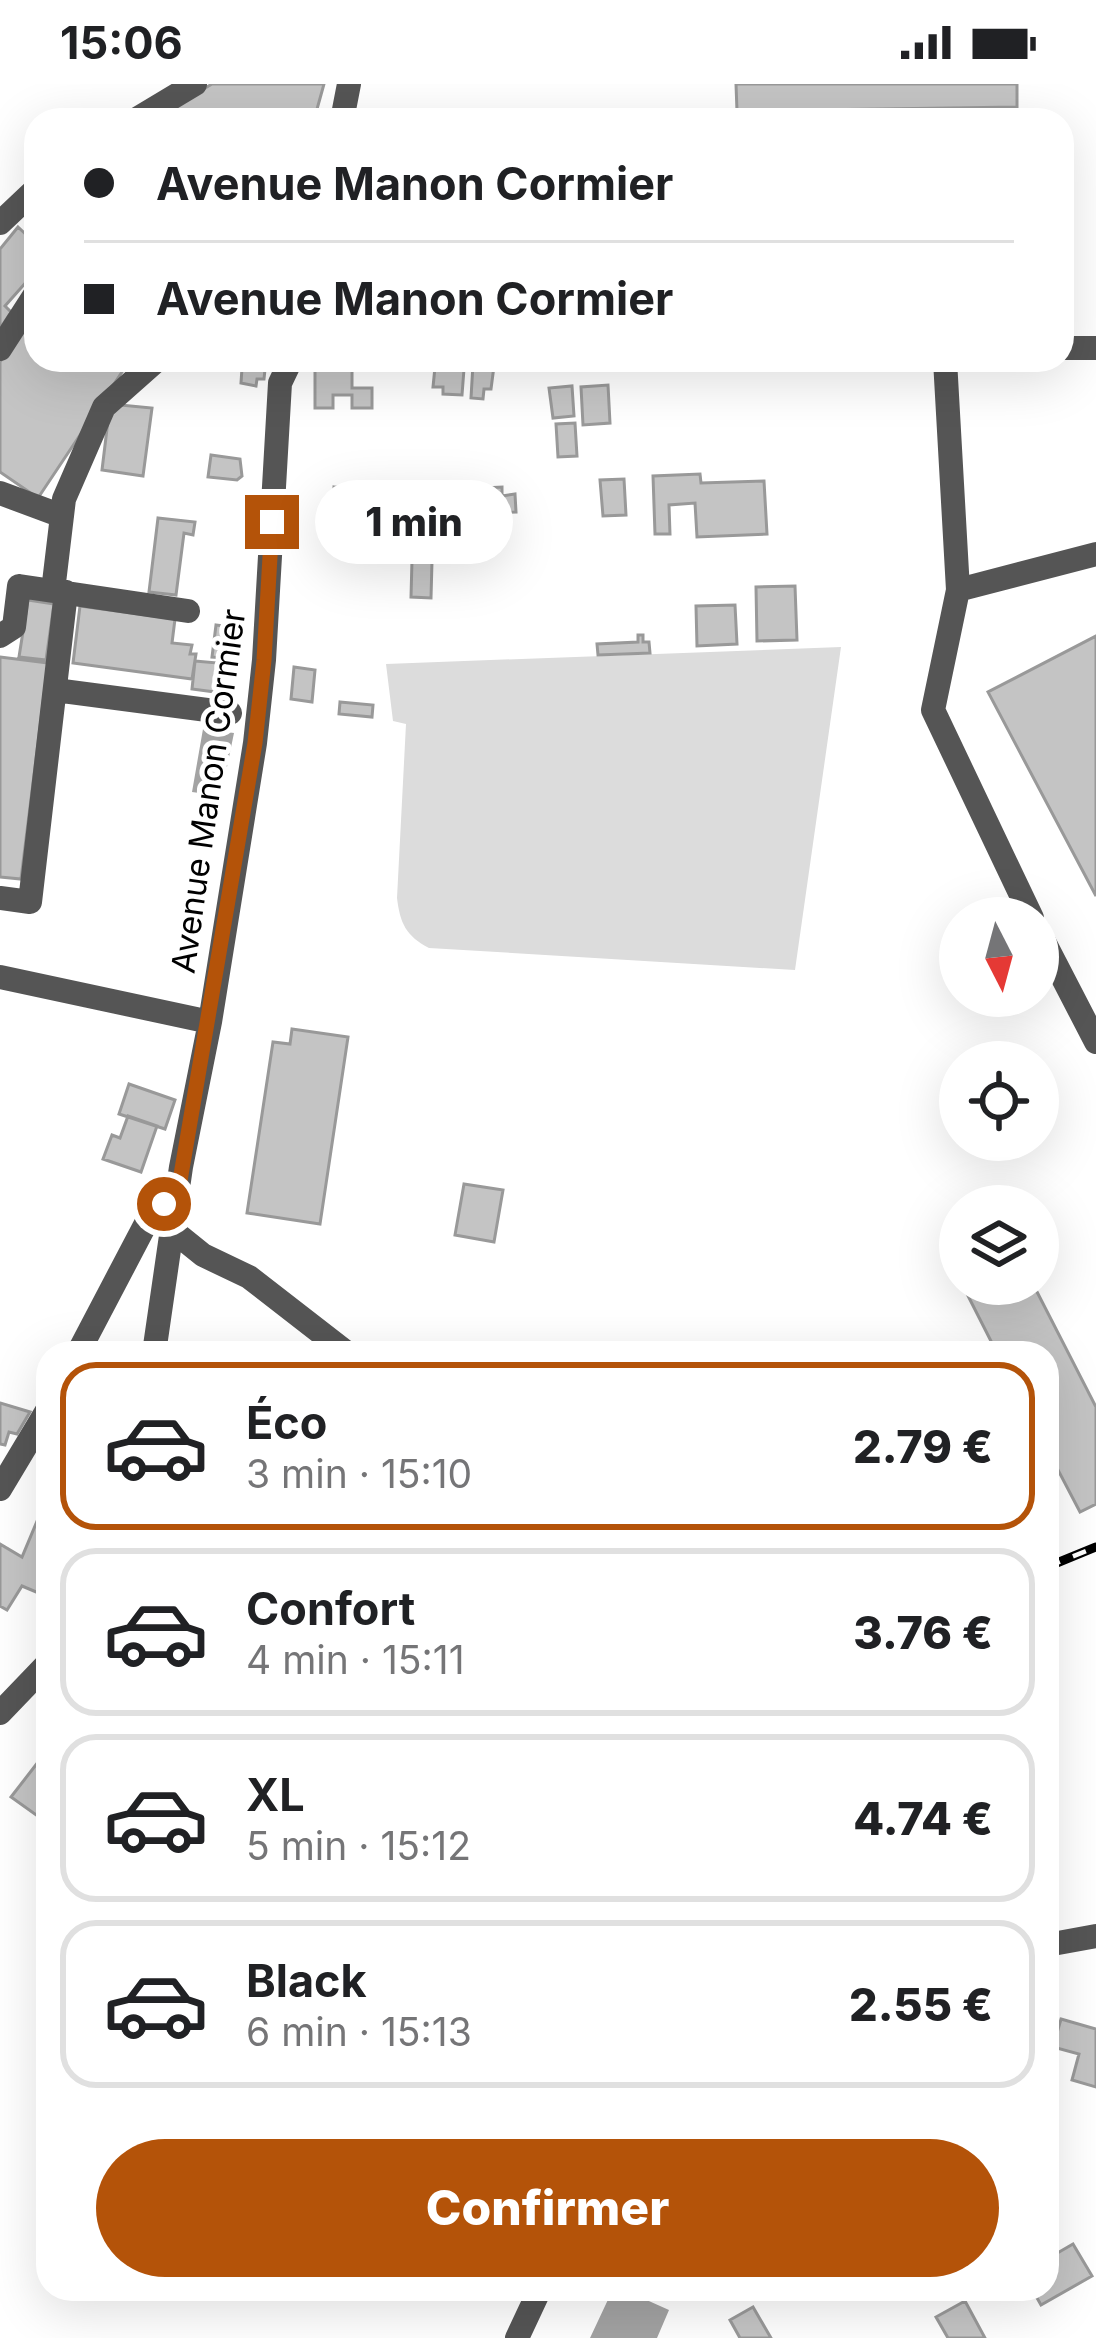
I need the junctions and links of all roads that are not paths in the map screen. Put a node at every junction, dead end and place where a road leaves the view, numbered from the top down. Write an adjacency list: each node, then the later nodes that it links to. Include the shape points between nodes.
1 (195, 84): 2 (street)
2 (155, 108)
3 (24, 200): 4 (street)
4 (0, 223)
5 (24, 311): 6 (street)
6 (0, 350)
7 (143, 372): 11 (street, via 104,407)
8 (285, 372): 24 (street, Avenue Manon Cormier, via 255,743)
9 (946, 372): 14 (street)
10 (0, 493): 11 (street)
11 (62, 516): 15 (street)
12 (1096, 554): 14 (street)
13 (9, 585): 15 (street); 17 (street, via 14,627)
14 (958, 590): 20 (street, via 933,710)
15 (60, 591): 16 (street); 18 (street)
16 (188, 610)
17 (0, 636)
18 (55, 690): 19 (street); 21 (street, via 31,902)
19 (230, 713)
20 (1022, 897)
21 (0, 898)
22 (1059, 971): 25 (street)
23 (0, 977): 24 (street)
24 (210, 1022): 26 (street, Avenue Manon Cormier)
25 (1096, 1042)
26 (174, 1217): 27 (street, via 158,1204); 28 (street, Avenue Manon Cormier); 31 (street, via 203,1256 249,1277)
27 (120, 1274): 28 (street, via 141,1270); 29 (street)
28 (164, 1293): 30 (street, Avenue Manon Cormier)
29 (84, 1341)
30 (156, 1341)
31 (332, 1341)
32 (36, 1429): 33 (street)
33 (0, 1489)
34 (36, 1676): 35 (street)
35 (0, 1713)
36 (1096, 1936): 37 (street)
37 (1059, 1943)
38 (535, 2301): 39 (street)
39 (518, 2338)

